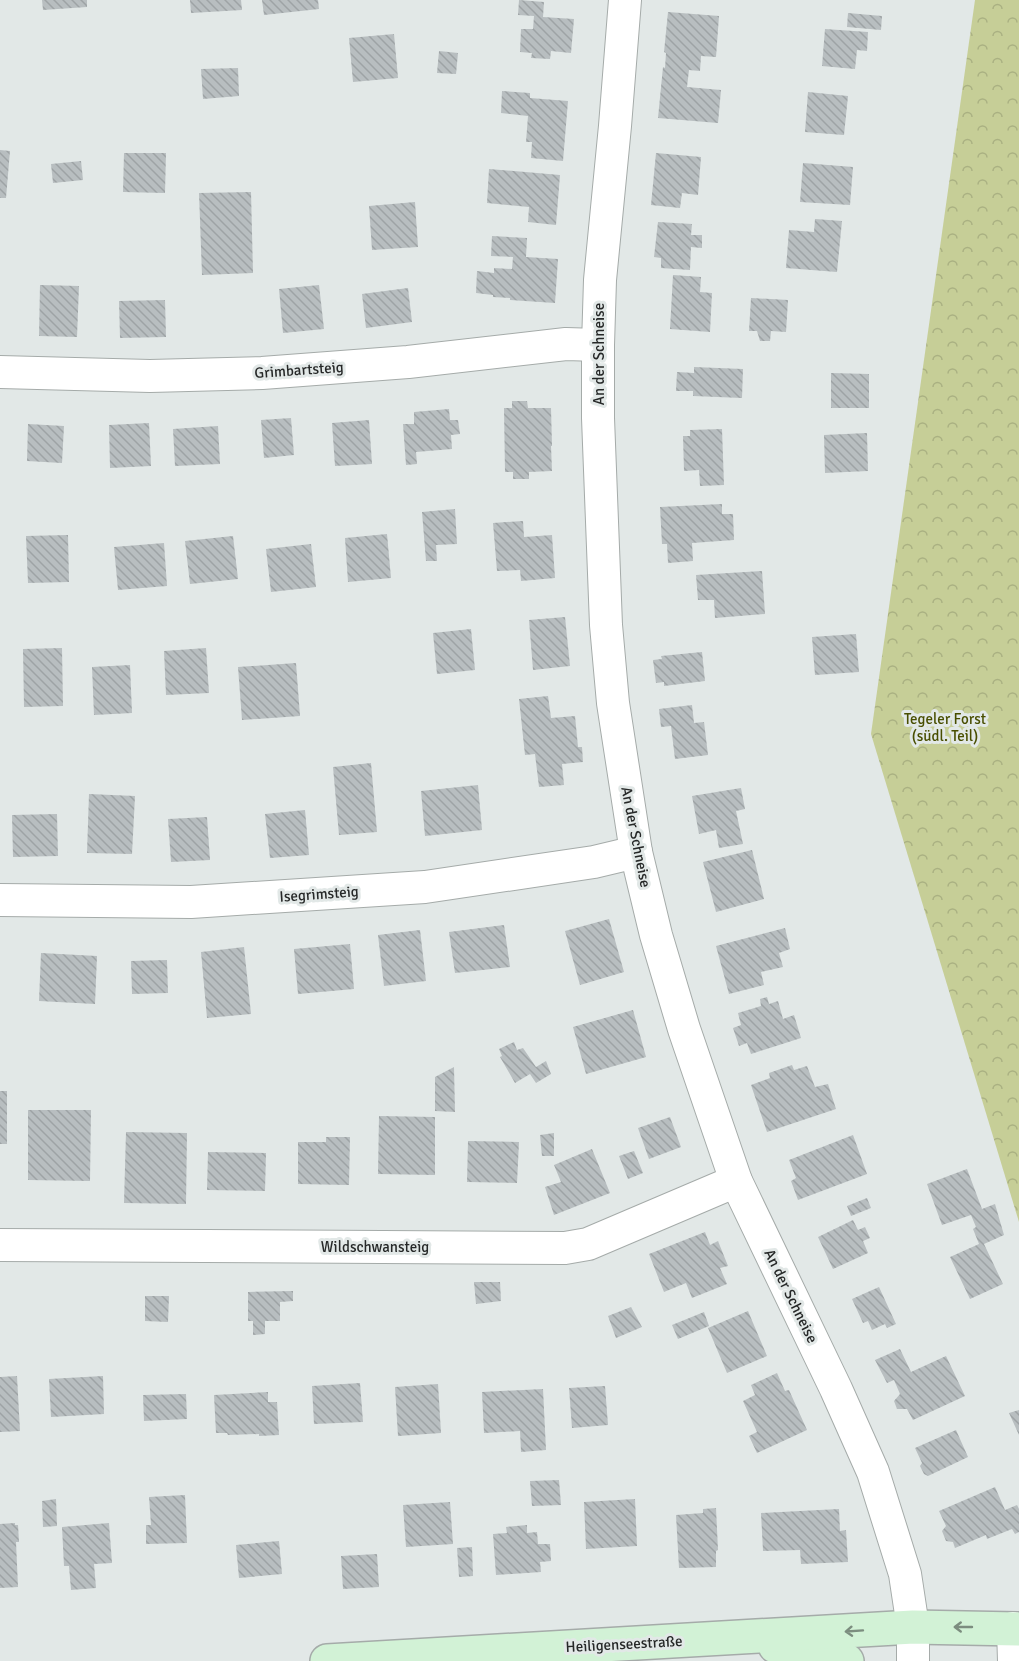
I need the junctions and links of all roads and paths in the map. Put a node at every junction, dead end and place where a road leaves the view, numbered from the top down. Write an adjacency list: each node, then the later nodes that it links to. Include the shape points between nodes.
1 (625, 0): 2 (street, An der Schneise, via 600,280)
2 (598, 345): 3 (street, Grimbartsteig, via 566,344 262,373 150,376); 4 (street, An der Schneise, via 606,625 613,703)
3 (0, 372)
4 (636, 852): 5 (street, Isegrimsteig, via 434,886 191,902); 6 (street, An der Schneise, via 684,1029)
5 (0, 900)
6 (736, 1181): 7 (street, Wildschwansteig, via 588,1244 565,1248); 8 (street, An der Schneise, via 873,1472 905,1574)
7 (0, 1245)
8 (913, 1627): 9 (main road, Heiligenseestraße, one-way to 8); 10 (main road, Heiligenseestraße, one-way to 10); 13 (street)
9 (1016, 1628): 14 (street, Heiligenseestraße)
10 (741, 1638): 11 (main road, Heiligenseestraße); 12 (main road, Heiligenseestraße)
11 (327, 1661)
12 (848, 1661)
13 (913, 1661)
14 (1014, 1661)

